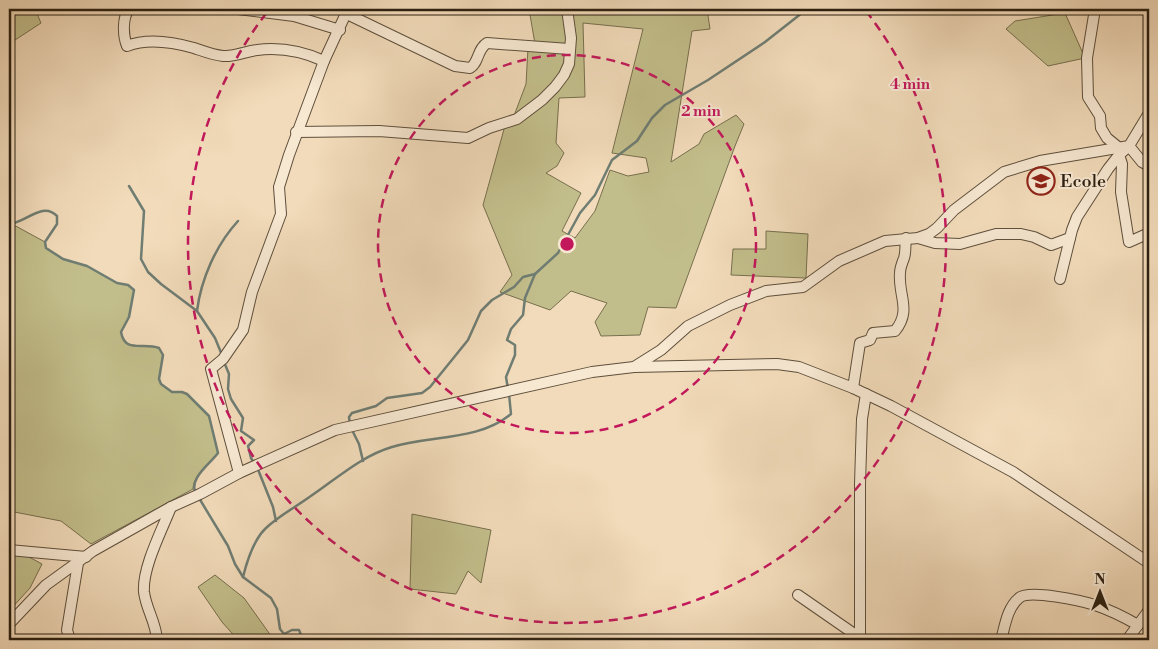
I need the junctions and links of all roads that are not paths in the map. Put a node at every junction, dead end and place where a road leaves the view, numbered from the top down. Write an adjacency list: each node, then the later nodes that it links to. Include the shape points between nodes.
1 (129, 9): 8 (street, via 125,18 126,46 139,42 162,42 222,56 285,49)
2 (238, 9): 6 (street, via 294,16)
3 (567, 9): 7 (street)
4 (1095, 9): 11 (street, via 1087,58 1088,96 1100,116 1101,128 1107,138)
5 (348, 11): 6 (street); 7 (street, via 455,66 474,66 481,48 487,43)
6 (340, 30): 8 (street)
7 (569, 49): 10 (street, via 569,64 564,75 542,100 517,120 468,138 378,131)
8 (324, 61): 10 (street)
9 (1149, 113): 11 (street)
10 (296, 132): 21 (street, via 279,187 281,214 252,292 243,330 223,360 211,369)
11 (1122, 149): 12 (street); 13 (street, via 1121,192 1129,242); 15 (street, via 1040,162 1004,172 954,210 937,228); 16 (street, via 1077,218)
12 (1149, 166)
13 (1149, 233)
14 (906, 238): 15 (street); 18 (street, via 885,241 839,261 802,286 766,291 730,305 688,326 661,350); 19 (street, via 900,273 905,310 895,331 875,332 870,340 860,342)
15 (918, 238): 16 (street, via 935,243 960,244 996,234 1020,234 1051,244)
16 (1070, 238): 17 (street)
17 (1060, 279)
18 (634, 367): 19 (street, via 776,364 800,367); 21 (street, via 592,372 335,430)
19 (853, 388): 20 (street)
20 (866, 394): 25 (street, via 1013,472); 30 (street, via 860,484)
21 (239, 473): 22 (street)
22 (171, 508): 24 (street); 32 (street, via 144,577 147,607)
23 (9, 550): 24 (street)
24 (82, 560): 28 (street, via 46,585); 31 (street, via 67,630)
25 (1149, 563)
26 (798, 595): 30 (street)
27 (1149, 610): 29 (street)
28 (9, 624)
29 (1138, 625): 33 (street, via 1093,604 1028,593 1020,597 1011,610); 34 (street)
30 (861, 639)
31 (70, 640)
32 (157, 640)
33 (1001, 640)
34 (1128, 640)

